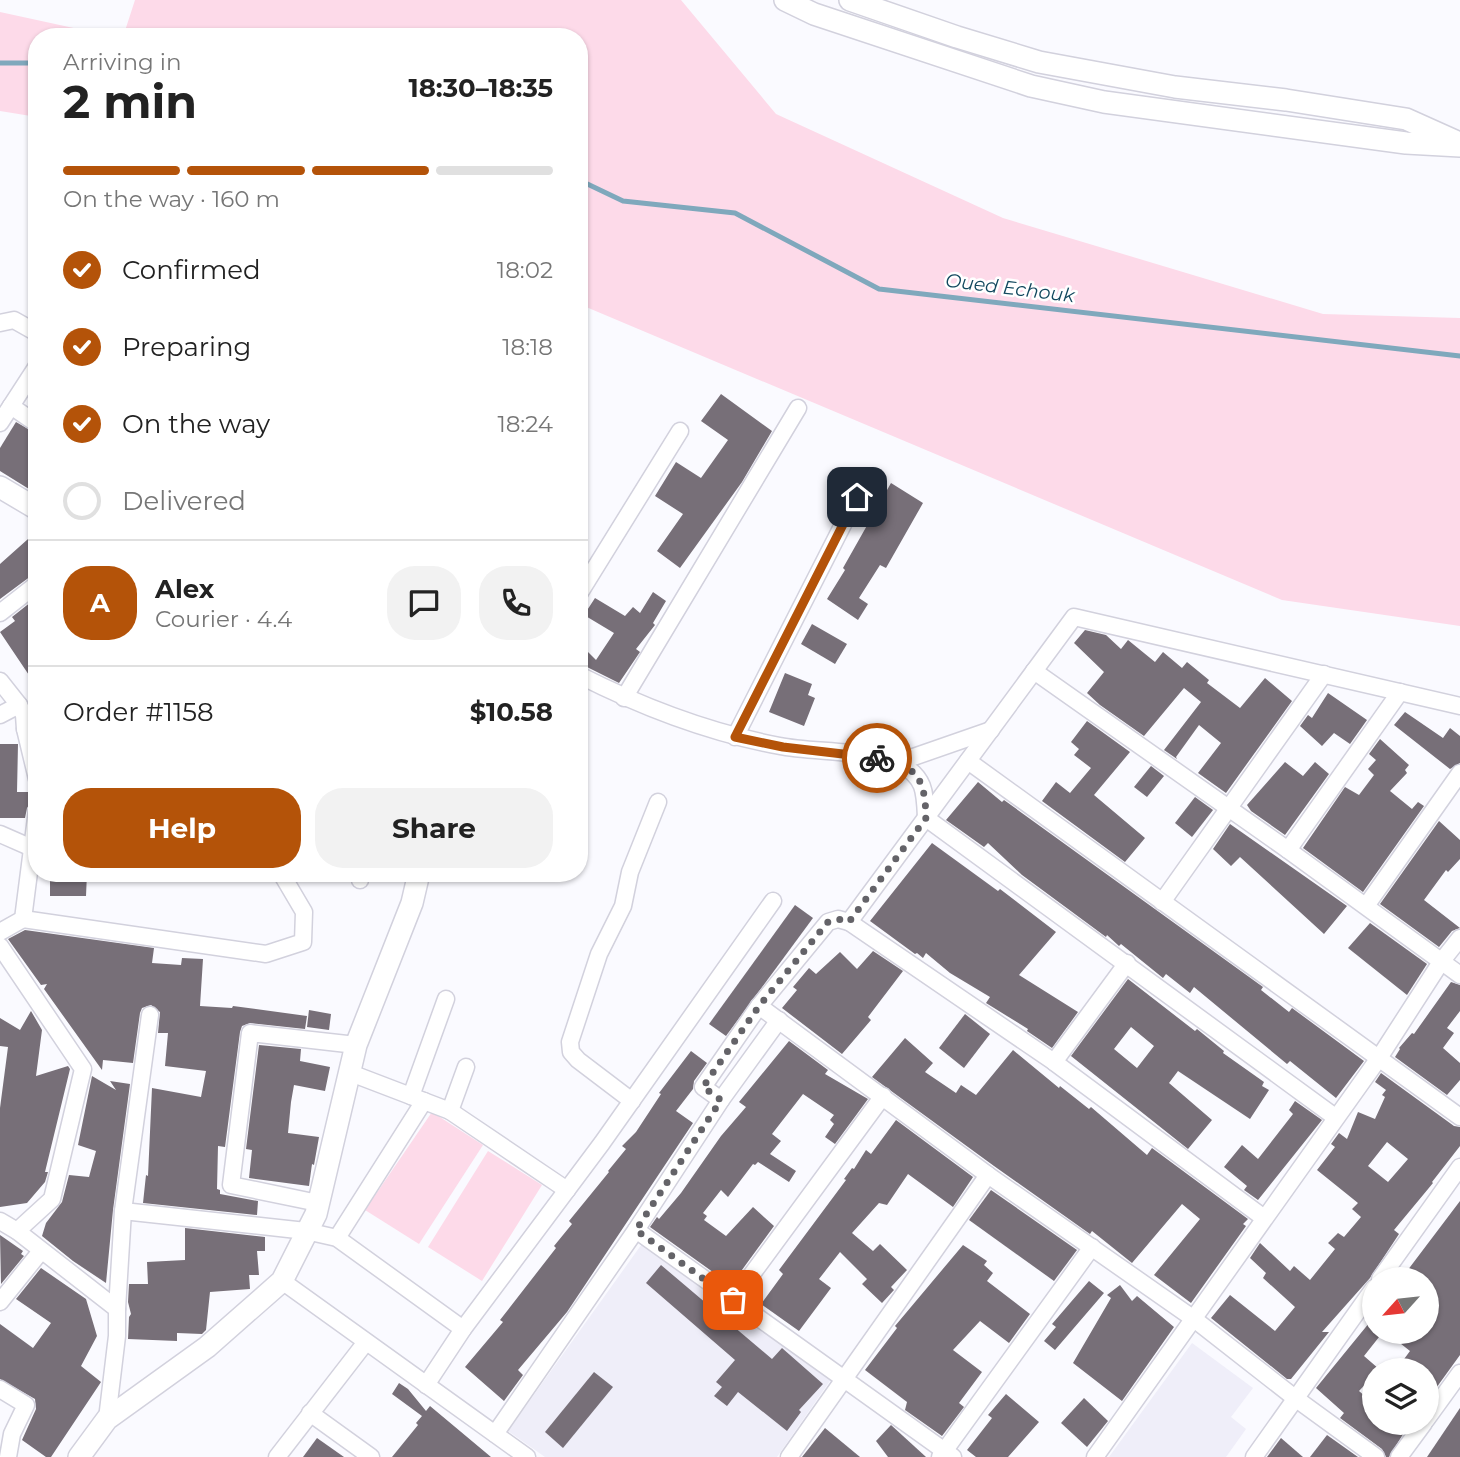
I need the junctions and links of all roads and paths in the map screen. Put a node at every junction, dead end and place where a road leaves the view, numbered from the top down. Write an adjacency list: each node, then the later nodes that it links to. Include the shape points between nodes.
1 (785, 0): 3 (street, via 814,14 1031,86 1104,102 1406,144)
2 (850, 0): 3 (street, via 1038,62 1175,87 1406,119)
3 (1460, 145)
4 (0, 323): 5 (street, via 14,320)
5 (28, 328)
6 (28, 380): 7 (street)
7 (11, 406): 9 (street); 10 (street)
8 (798, 408): 23 (street)
9 (28, 418)
10 (0, 423)
11 (680, 431): 15 (street)
12 (0, 487): 14 (street)
13 (857, 497): 30 (street)
14 (28, 504)
15 (588, 579)
16 (28, 591): 17 (street)
17 (0, 613)
18 (1034, 671): 19 (street, via 1074,617); 29 (street); 36 (street)
19 (1324, 674): 22 (street); 36 (street)
20 (588, 680): 23 (street)
21 (0, 681): 24 (street)
22 (1400, 692): 25 (street); 40 (street)
23 (624, 698): 30 (street)
24 (19, 705): 26 (street); 28 (street)
25 (1460, 706)
26 (0, 715)
27 (28, 724): 28 (street)
28 (25, 729): 31 (street)
29 (991, 730): 32 (street); 33 (street)
30 (735, 737): 33 (street)
31 (28, 742)
32 (968, 761): 37 (street); 45 (street)
33 (899, 762): 37 (street, via 919,778 926,796)
34 (1460, 773): 46 (street)
35 (658, 802): 67 (street, via 570,1042 578,1060)
36 (1229, 808): 40 (street); 45 (street)
37 (926, 818): 48 (street); 53 (street)
38 (0, 834): 39 (street)
39 (28, 846)
40 (1288, 850): 46 (street)
41 (28, 880): 47 (street)
42 (286, 882): 47 (street, via 304,912 303,943 265,954)
43 (417, 882): 59 (street)
44 (773, 901): 67 (street)
45 (1162, 902): 60 (street)
46 (1366, 906): 52 (street)
47 (23, 919): 49 (street)
48 (849, 922): 56 (street, via 828,922); 61 (street)
49 (0, 932)
50 (1460, 938): 52 (street)
51 (0, 946): 79 (street, via 83,1069 52,1199)
52 (1441, 962): 54 (street); 60 (street)
53 (1127, 963): 61 (street); 69 (street)
54 (1460, 975)
55 (446, 999): 65 (street)
56 (759, 1006): 58 (street); 66 (street, via 703,1087)
57 (150, 1015): 75 (street)
58 (779, 1020): 64 (street); 66 (street)
59 (356, 1045): 63 (street); 74 (street, via 250,1033 231,1185)
60 (1378, 1058): 69 (street); 70 (street)
61 (1054, 1062): 76 (street)
62 (466, 1067): 68 (street)
63 (348, 1072): 65 (street); 74 (street)
64 (883, 1096): 72 (street); 86 (street)
65 (417, 1098): 68 (street); 81 (street)
66 (721, 1100): 78 (street)
67 (632, 1101): 73 (street)
68 (450, 1111): 73 (street)
69 (1335, 1117): 76 (street)
70 (1460, 1117)
71 (1460, 1167): 84 (street)
72 (988, 1175): 82 (street); 94 (street)
73 (567, 1189): 91 (street)
74 (318, 1203): 80 (street)
75 (123, 1211): 80 (street); 89 (street)
76 (1264, 1219): 90 (street)
77 (0, 1221): 79 (street)
78 (636, 1230): 86 (street); 102 (street)
79 (17, 1231): 83 (street)
80 (306, 1231): 81 (street); 85 (street)
81 (337, 1238): 91 (street)
82 (1092, 1247): 90 (street); 104 (street)
83 (41, 1251): 87 (street); 89 (street)
84 (1389, 1267)
85 (282, 1281): 92 (street); 100 (street, via 207,1347)
86 (733, 1300): 94 (street)
87 (0, 1302)
88 (1362, 1305): 97 (street)
89 (117, 1309): 100 (street)
90 (1194, 1320): 97 (street); 111 (street)
91 (463, 1329): 95 (street)
92 (366, 1342): 95 (street); 99 (street)
93 (1460, 1373): 98 (street)
94 (843, 1378): 104 (street); 110 (street)
95 (426, 1385): 102 (street)
96 (0, 1389): 101 (street, via 26,1405)
97 (1295, 1398): 112 (street); 113 (street)
98 (1439, 1402)
99 (310, 1413): 107 (street); 108 (street)
100 (107, 1419): 106 (street)
101 (6, 1430): 105 (street)
102 (495, 1434): 109 (street)
103 (1415, 1435): 114 (street)
104 (946, 1455)
105 (8, 1457)
106 (79, 1457)
107 (277, 1457)
108 (370, 1457)
109 (527, 1457)
110 (789, 1457)
111 (1095, 1457)
112 (1254, 1457)
113 (1376, 1457)
114 (1399, 1457)

